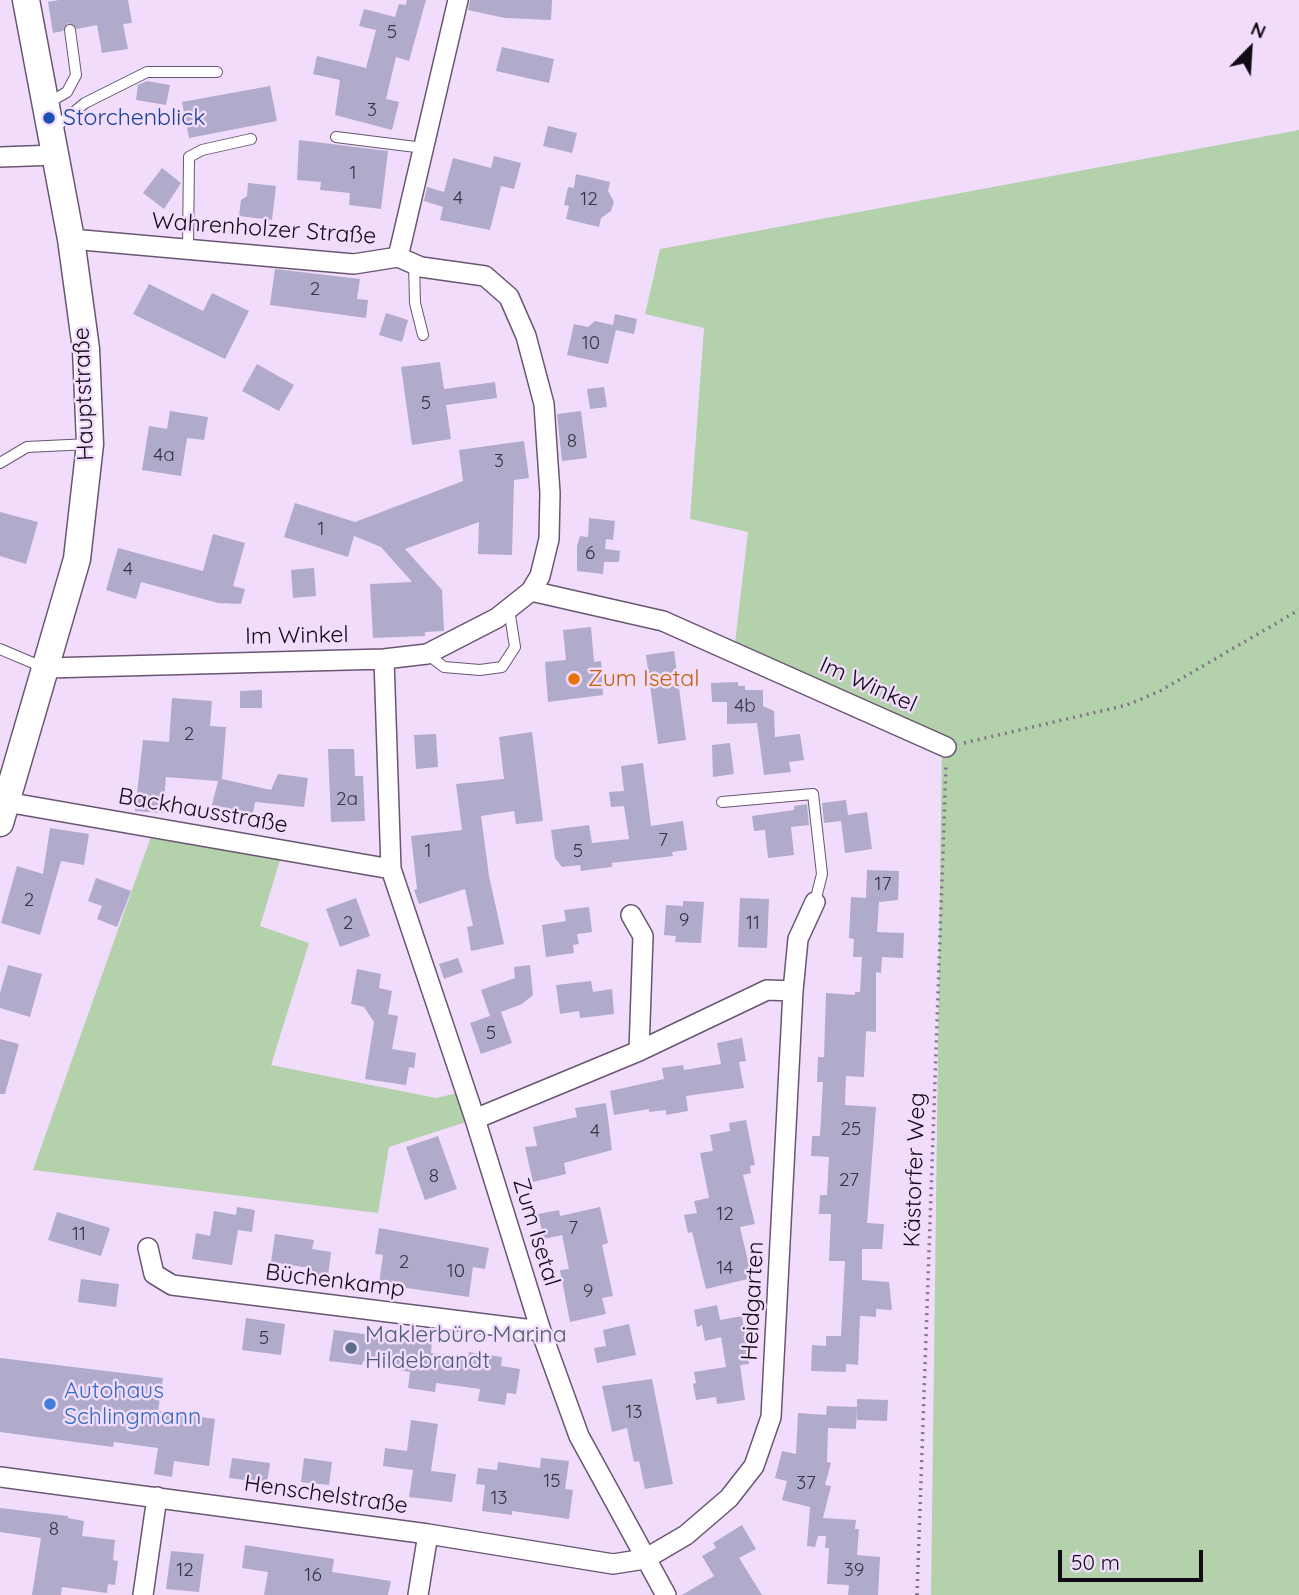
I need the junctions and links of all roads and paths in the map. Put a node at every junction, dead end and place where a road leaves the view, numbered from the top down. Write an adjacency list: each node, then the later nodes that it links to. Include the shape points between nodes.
1 (26, 0): 5 (street, Hauptstraße)
2 (458, 0): 8 (street, Wahrenholzer Straße)
3 (70, 30): 5 (lane, via 76,63 72,86)
4 (217, 72): 5 (lane, via 146,72 85,103)
5 (52, 130): 9 (street); 10 (street, Hauptstraße)
6 (336, 137): 8 (lane)
7 (251, 139): 11 (lane, via 189,157)
8 (424, 148): 12 (street, Wahrenholzer Straße)
9 (0, 157)
10 (72, 239): 11 (street, Wahrenholzer Straße); 14 (street, Hauptstraße, via 86,349)
11 (188, 249): 12 (street, Wahrenholzer Straße, via 354,264)
12 (406, 261): 13 (lane); 16 (street, Im Winkel, via 485,275 509,297 526,336 544,404 550,493 550,539)
13 (423, 335)
14 (90, 444): 15 (lane, via 27,447); 22 (street, Hauptstraße, via 77,559)
15 (0, 463)
16 (531, 591): 17 (street, Im Winkel); 23 (street, Im Winkel, via 663,621)
17 (509, 608): 20 (street, Im Winkel); 20 (lane, via 515,647 502,667 444,667)
18 (1299, 610): 23 (path, via 1160,691 1127,705)
19 (0, 649): 22 (lane)
20 (427, 654): 21 (street, Im Winkel)
21 (384, 659): 22 (street, Im Winkel); 26 (street, Zum Isetal)
22 (47, 668): 25 (street, Hauptstraße)
23 (946, 747): 41 (path, Kästorfer Weg)
24 (722, 802): 27 (lane, via 813,794 822,874)
25 (3, 812): 26 (street, Backhausstraße)
26 (391, 869): 31 (street, Zum Isetal)
27 (815, 902): 29 (street, Heidgarten, via 798,939)
28 (631, 915): 30 (street, via 643,936)
29 (793, 991): 30 (street, via 766,990); 37 (street, Heidgarten, via 771,1417 754,1466 729,1498 686,1535)
30 (639, 1051): 31 (street)
31 (475, 1119): 33 (street, Zum Isetal)
32 (148, 1248): 33 (street, Büchenkamp, via 154,1274 172,1285)
33 (541, 1331): 37 (street, Zum Isetal, via 579,1436)
34 (0, 1476): 35 (street, Henschelstraße)
35 (157, 1497): 36 (street, Henschelstraße); 38 (street)
36 (428, 1534): 37 (street, Henschelstraße, via 614,1564); 39 (street)
37 (645, 1559): 40 (street, Zum Isetal)
38 (142, 1595)
39 (418, 1595)
40 (666, 1595)
41 (917, 1595)

